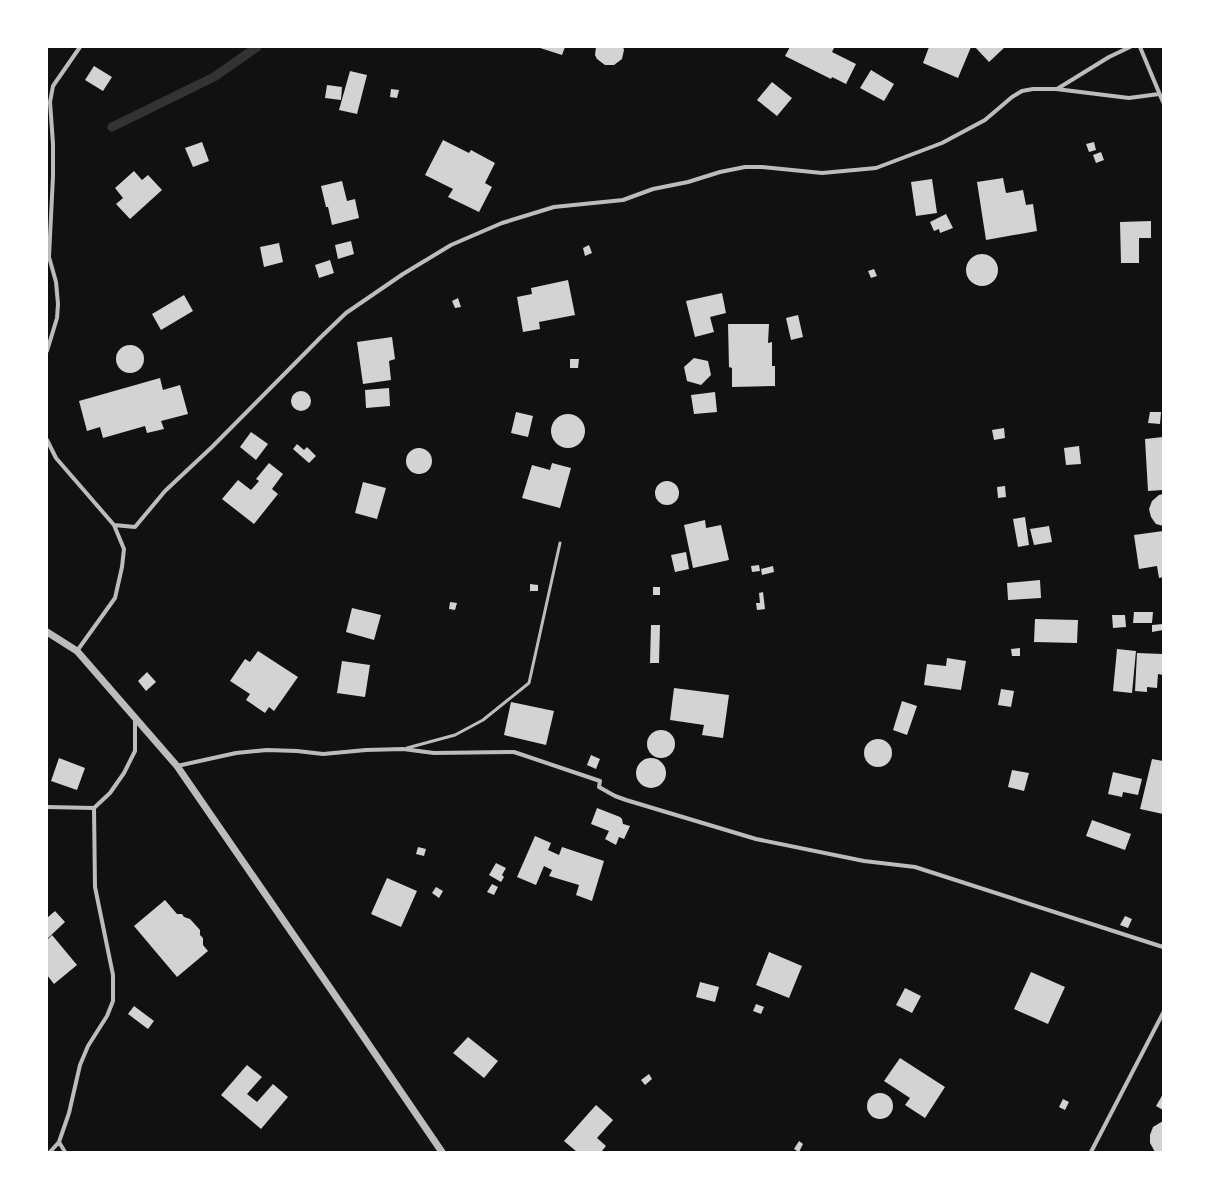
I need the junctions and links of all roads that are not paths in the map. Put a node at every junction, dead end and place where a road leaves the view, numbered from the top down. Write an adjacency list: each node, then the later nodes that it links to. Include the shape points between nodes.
1 (80, 47): 7 (street, via 53,86 50,102 53,176 49,257 56,282 58,304 57,318)
2 (1130, 47): 4 (street)
3 (1140, 47): 5 (street)
4 (1056, 89): 5 (street, via 1129,98); 9 (street, via 1033,89 1022,92 1006,101 985,120 942,143 876,168 822,173 745,167 653,189 623,200 554,207 502,223 451,245 346,313 165,491 135,527)
5 (1159, 94): 6 (street)
6 (1163, 102)
7 (47, 351)
8 (47, 440): 9 (street, via 56,458)
9 (114, 525): 12 (street, via 124,549 115,598)
10 (560, 543): 14 (lane, via 528,682 483,720 455,736)
11 (47, 632): 12 (street)
12 (77, 651): 13 (street)
13 (135, 719): 15 (street); 17 (street, via 135,751 110,794)
14 (403, 749): 15 (street, via 322,754 267,750 236,753); 18 (street, via 434,753 514,752 600,781 599,787 626,800 756,839 864,861 915,867)
15 (177, 766): 23 (street)
16 (47, 807): 17 (street)
17 (94, 808): 20 (street, via 95,887 113,975 113,1001 80,1065 69,1113)
18 (1163, 947)
19 (1163, 1013): 24 (street)
20 (59, 1142): 21 (street); 22 (street)
21 (50, 1152)
22 (65, 1152)
23 (442, 1152)
24 (1091, 1152)

